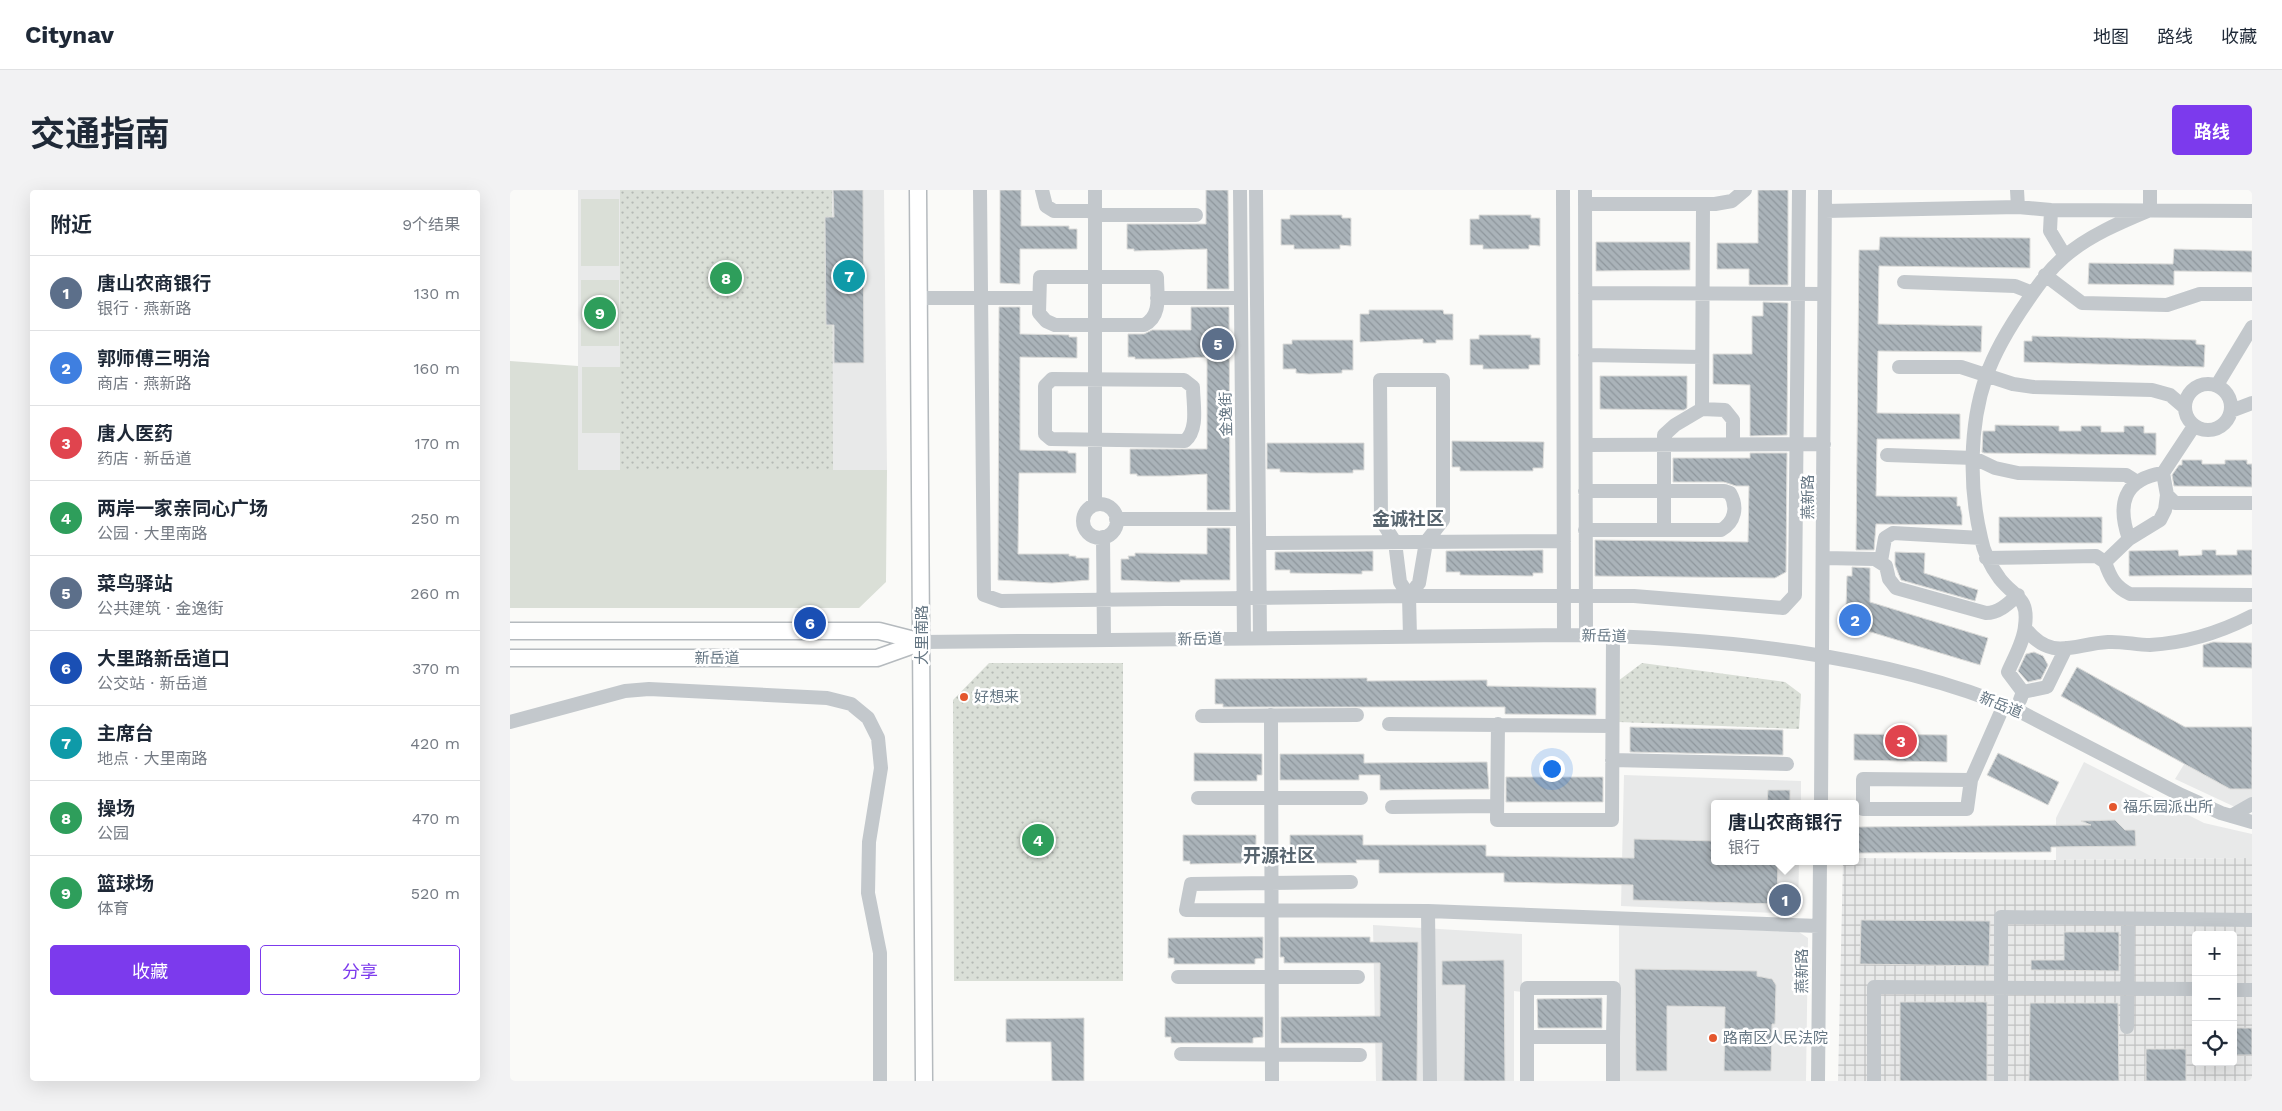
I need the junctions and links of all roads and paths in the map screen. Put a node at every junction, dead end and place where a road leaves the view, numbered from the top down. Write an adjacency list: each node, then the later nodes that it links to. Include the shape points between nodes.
1 (918, 190): 33 (main road, 大里南路)
2 (980, 190): 34 (street)
3 (1042, 190): 21 (street, via 1046,206 1054,210)
4 (1095, 190): 21 (street)
5 (1240, 190): 37 (street, 金逸街)
6 (1256, 190): 74 (street)
7 (1563, 190): 73 (street)
8 (1585, 190): 14 (street)
9 (1745, 190): 15 (street, via 1732,200)
10 (1799, 190): 30 (street)
11 (1825, 190): 19 (street, 燕新路)
12 (2017, 190): 16 (street)
13 (2150, 190): 18 (street)
14 (1585, 204): 15 (street); 27 (street)
15 (1703, 205): 29 (street)
16 (2018, 207): 17 (street); 19 (street)
17 (2051, 210): 18 (street); 23 (street, via 2050,231)
18 (2150, 210): 20 (street); 23 (street, via 2118,224)
19 (1825, 211): 31 (street, 燕新路)
20 (2252, 211)
21 (1095, 213): 22 (street); 25 (street)
22 (1196, 215)
23 (2065, 256): 24 (street)
24 (2045, 275): 28 (street); 32 (street, via 2082,303 2167,305 2200,294)
25 (1095, 277): 35 (street, via 1040,277); 36 (street, via 1157,277); 38 (street)
26 (1904, 282): 28 (street, via 2015,286)
27 (1585, 293): 29 (street); 40 (street)
28 (2033, 293): 43 (street, via 2014,320)
29 (1703, 294): 30 (street); 41 (street)
30 (1798, 294): 31 (street); 53 (street)
31 (1824, 294): 54 (street, 燕新路)
32 (2252, 294)
33 (919, 298): 34 (street); 99 (main road, 大里南路)
34 (981, 298): 35 (street); 88 (street, via 984,595 1001,601)
35 (1039, 298): 38 (street, via 1039,313 1046,321 1056,325)
36 (1157, 298): 37 (street); 38 (street, via 1156,313 1151,322 1144,325)
37 (1241, 298): 67 (street, 金逸街)
38 (1095, 325): 44 (street)
39 (2252, 327): 45 (street)
40 (1585, 355): 41 (street); 55 (street)
41 (1702, 357): 48 (street)
42 (1899, 367): 43 (street, via 1962,367)
43 (1987, 375): 47 (street, via 2034,387 2152,390 2170,395); 58 (street, via 1976,425)
44 (1095, 379): 51 (street); 51 (street, via 1047,381 1045,434 1058,440); 51 (street, via 1184,380 1193,387 1191,436 1185,440)
45 (2217, 385): 47 (street, via 2210,383 2195,387 2186,398); 49 (street, via 2229,396)
46 (2252, 403): 49 (street)
47 (2184, 407): 50 (street)
48 (1702, 409): 52 (street, via 1725,410 1733,420); 56 (street, via 1664,435)
49 (2231, 411): 50 (street, via 2216,428 2209,430)
50 (2194, 426): 59 (street)
51 (1095, 440): 65 (street)
52 (1733, 444): 53 (street); 56 (street)
53 (1796, 444): 54 (street); 84 (street, via 1795,595 1783,608 1634,596)
54 (1824, 444): 77 (street, 燕新路)
55 (1586, 445): 56 (street); 61 (street)
56 (1664, 445): 62 (street)
57 (1887, 455): 58 (street)
58 (1974, 458): 60 (street, via 1995,468 2018,473 2126,475); 71 (street, via 1976,512)
59 (2163, 474): 60 (street); 63 (street)
60 (2137, 482): 72 (street, via 2124,500 2123,514)
61 (1585, 491): 62 (street); 68 (street)
62 (1664, 491): 69 (street); 69 (street, via 1730,493 1734,500 1734,520 1721,530)
63 (2167, 495): 64 (street, via 2175,503); 72 (street, via 2160,520)
64 (2252, 503)
65 (1095, 505): 66 (street, via 1106,506); 70 (street, via 1086,511 1084,528 1092,536)
66 (1116, 519): 67 (street); 70 (street, via 1112,532)
67 (1243, 519): 86 (street, 金逸街)
68 (1585, 530): 69 (street); 84 (street)
69 (1664, 530)
70 (1103, 537): 88 (street)
71 (1981, 538): 78 (street); 79 (street, via 1893,533 1885,538)
72 (2129, 539): 80 (street)
73 (1564, 541): 76 (street); 85 (street)
74 (1259, 542): 75 (street); 87 (street)
75 (1395, 542): 76 (street); 76 (street, via 1381,520 1380,380 1443,380 1443,520); 83 (street, via 1400,582)
76 (1426, 542): 83 (street, via 1420,582)
77 (1824, 558): 79 (street); 101 (street, 燕新路)
78 (1986, 558): 80 (street, via 2096,556); 81 (street, via 2001,580)
79 (1881, 561): 81 (street, via 1896,588 1986,613 2006,606)
80 (2106, 562): 82 (street, via 2109,575 2119,588 2130,594)
81 (2018, 595): 90 (street, via 2026,613)
82 (2252, 595)
83 (1410, 596): 85 (street); 87 (street); 95 (street)
84 (1586, 596): 85 (street); 93 (street)
85 (1564, 597): 92 (street)
86 (1244, 598): 87 (street); 88 (street); 96 (street, 金逸街)
87 (1260, 598): 97 (street)
88 (1104, 600): 98 (street)
89 (2252, 616): 100 (street, via 2224,630 2186,641 2149,645 2109,642)
90 (2025, 628): 100 (street, via 2036,642 2050,648); 103 (street, via 2008,672)
91 (510, 631): 99 (main road, 新岳道, via 879,631)
92 (1564, 636): 93 (street, 新岳道); 95 (street, 新岳道)
93 (1586, 636): 94 (street, 新岳道)
94 (1613, 636): 101 (street, 新岳道, via 1731,644); 111 (street)
95 (1410, 637): 97 (street, 新岳道)
96 (1244, 638): 97 (street, 新岳道); 98 (street, 新岳道)
97 (1260, 638)
98 (1104, 640): 99 (street, 新岳道)
99 (922, 642): 102 (main road, 新岳道, via 877,658); 147 (main road, 大里南路)
100 (2066, 648): 103 (street, via 2048,687)
101 (1824, 657): 104 (street, 新岳道, via 1918,677); 118 (street, 燕新路)
102 (510, 658)
103 (2023, 692): 104 (street)
104 (2010, 707): 114 (street); 122 (street, 新岳道, via 2181,795)
105 (1357, 715): 107 (street)
106 (1202, 716): 107 (street)
107 (1272, 716): 116 (street)
108 (510, 722): 146 (street, via 625,691 649,689 827,698 851,704 868,718 878,738 881,768 869,842 868,893 880,953)
109 (1388, 724): 110 (street)
110 (1498, 724): 111 (street); 120 (street)
111 (1612, 726): 112 (street)
112 (1612, 760): 113 (street); 120 (street, via 1612,820 1497,820)
113 (1787, 764)
114 (1971, 780): 114 (street, via 1863,779 1862,809 1968,809)
115 (1198, 798): 116 (street)
116 (1272, 798): 117 (street); 125 (street)
117 (1361, 798)
118 (1821, 800)
119 (2252, 804): 122 (street)
120 (1497, 806): 121 (street)
121 (1392, 807)
122 (2231, 816): 123 (street, 新岳道)
123 (2252, 822)
124 (1820, 865): 131 (street, 燕新路)
125 (1272, 882): 126 (street); 127 (street); 127 (street, via 1191,884 1186,910)
126 (1351, 882)
127 (1273, 909): 128 (street); 133 (street)
128 (1428, 911): 131 (street); 149 (street)
129 (2128, 919): 130 (street); 135 (street, via 2001,918); 136 (street)
130 (2252, 920)
131 (1819, 926): 152 (street, 燕新路)
132 (1178, 976): 133 (street)
133 (1272, 977): 134 (street); 144 (street)
134 (1358, 977)
135 (2001, 988): 136 (street); 153 (street, via 1874,986); 154 (street)
136 (2127, 989): 137 (street); 140 (street)
137 (2192, 989)
138 (2237, 990): 139 (street)
139 (2252, 990)
140 (2126, 1027)
141 (1527, 1037): 142 (street); 142 (street, via 1527,988 1614,988); 150 (street)
142 (1613, 1037): 151 (street)
143 (1181, 1054): 144 (street)
144 (1272, 1055): 145 (street); 148 (street)
145 (1360, 1055)
146 (880, 1081)
147 (924, 1081)
148 (1272, 1081)
149 (1430, 1081)
150 (1527, 1081)
151 (1613, 1081)
152 (1818, 1081)
153 (1874, 1081)
154 (2001, 1081)

